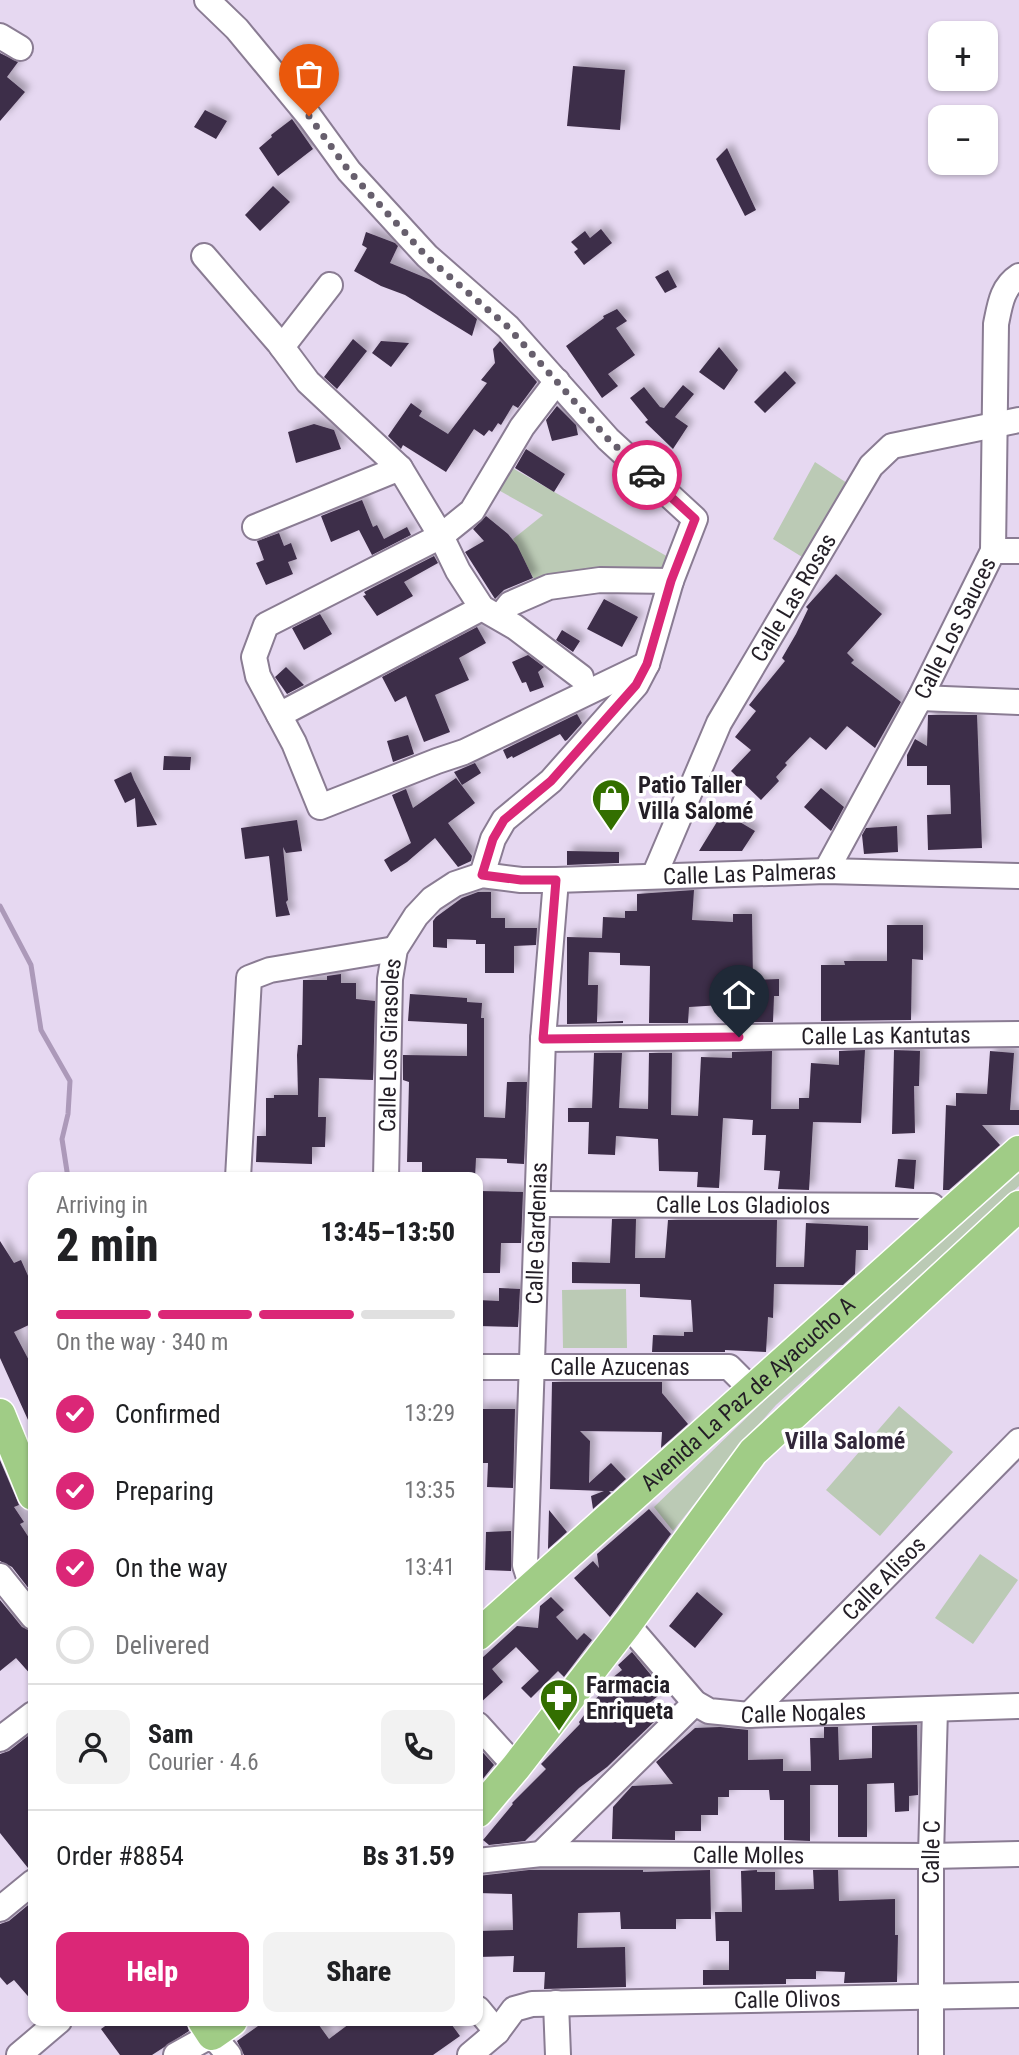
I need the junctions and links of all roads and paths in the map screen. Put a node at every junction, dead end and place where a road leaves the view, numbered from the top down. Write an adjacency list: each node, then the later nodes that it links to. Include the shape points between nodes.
1 (207, 0): 6 (street, via 237,29 349,171 427,257 508,327)
2 (204, 256): 5 (street)
3 (1014, 279): 7 (street, Calle Los Sauces, via 1001,300 996,324)
4 (330, 285): 5 (street)
5 (282, 347): 8 (street, via 307,382)
6 (557, 381): 10 (street, via 522,427 472,511); 13 (street, via 608,439 695,519)
7 (1007, 423): 11 (street, Calle Los Sauces); 22 (street, Calle Las Rosas, via 892,446 871,466 719,723)
8 (400, 468): 9 (street); 10 (street)
9 (255, 527)
10 (441, 536): 14 (street, via 458,571); 19 (street, via 265,625 254,657 258,676)
11 (993, 551): 12 (street); 17 (street, Calle Los Sauces)
12 (1019, 551)
13 (671, 581): 14 (street, via 600,580 550,587); 15 (street)
14 (491, 612): 16 (street); 19 (street)
15 (647, 664): 19 (street, via 464,752 320,807); 21 (street, via 636,685 551,781 504,820)
16 (581, 677)
17 (920, 698): 18 (street); 20 (street, Calle Los Sauces)
18 (1019, 702)
19 (279, 715)
20 (826, 871): 22 (street, Calle Las Palmeras); 23 (street, Calle Las Palmeras)
21 (482, 875): 24 (street, Calle Las Palmeras); 25 (street, Calle Los Girasoles, via 455,884 432,899)
22 (654, 876): 24 (street, Calle Las Palmeras)
23 (1019, 876)
24 (556, 880): 27 (street, Calle Gardenias)
25 (395, 949): 29 (street, via 270,970 249,978); 30 (street, Calle Los Girasoles, via 390,979)
26 (1019, 1034): 27 (street, Calle Las Kantutas)
27 (543, 1039): 31 (street, Calle Gardenias)
28 (1019, 1151): 33 (main road, Avenida La Paz de Ayacucho A)
29 (238, 1172)
30 (387, 1172)
31 (538, 1204): 33 (street, Calle Los Gladiolos, via 932,1206); 34 (street, Calle Gardenias)
32 (1019, 1206): 43 (main road, via 753,1452)
33 (944, 1218): 36 (main road, Avenida La Paz de Ayacucho A)
34 (532, 1366): 35 (street, Calle Azucenas); 36 (street, Calle Azucenas, via 729,1367); 41 (street, Calle Gardenias, via 525,1565)
35 (483, 1367)
36 (752, 1390): 41 (main road, Avenida La Paz de Ayacucho A)
37 (0, 1414): 39 (main road)
38 (1019, 1441): 48 (street, Calle Alisos)
39 (28, 1482)
40 (0, 1576): 42 (street)
41 (532, 1587): 44 (main road, Avenida La Paz de Ayacucho A)
42 (28, 1611)
43 (626, 1624): 45 (street); 52 (main road)
44 (483, 1631)
45 (695, 1703): 48 (street, Calle Nogales, via 709,1711); 54 (street)
46 (1019, 1706): 47 (street, Calle Nogales)
47 (935, 1709): 48 (street, Calle Nogales); 56 (street, Calle C)
48 (749, 1715)
49 (28, 1718): 51 (street)
50 (483, 1731): 52 (street)
51 (0, 1739)
52 (516, 1767): 53 (main road)
53 (483, 1806)
54 (541, 1854): 56 (street, Calle Molles); 57 (street, Calle Molles)
55 (1019, 1854): 56 (street, Calle Molles)
56 (931, 1856): 60 (street, Calle C)
57 (483, 1860)
58 (28, 1886): 59 (street)
59 (0, 1909)
60 (931, 1995): 61 (street, Calle Olivos); 62 (street, Calle Olivos); 71 (street, Calle C)
61 (1019, 1995)
62 (556, 2003): 65 (street, Calle Olivos, via 514,2009); 70 (street)
63 (483, 2015): 65 (street)
64 (53, 2026): 67 (street)
65 (497, 2032): 69 (street, Calle Olivos)
66 (219, 2033): 68 (street)
67 (19, 2055)
68 (176, 2055)
69 (470, 2055)
70 (558, 2055)
71 (931, 2055)

